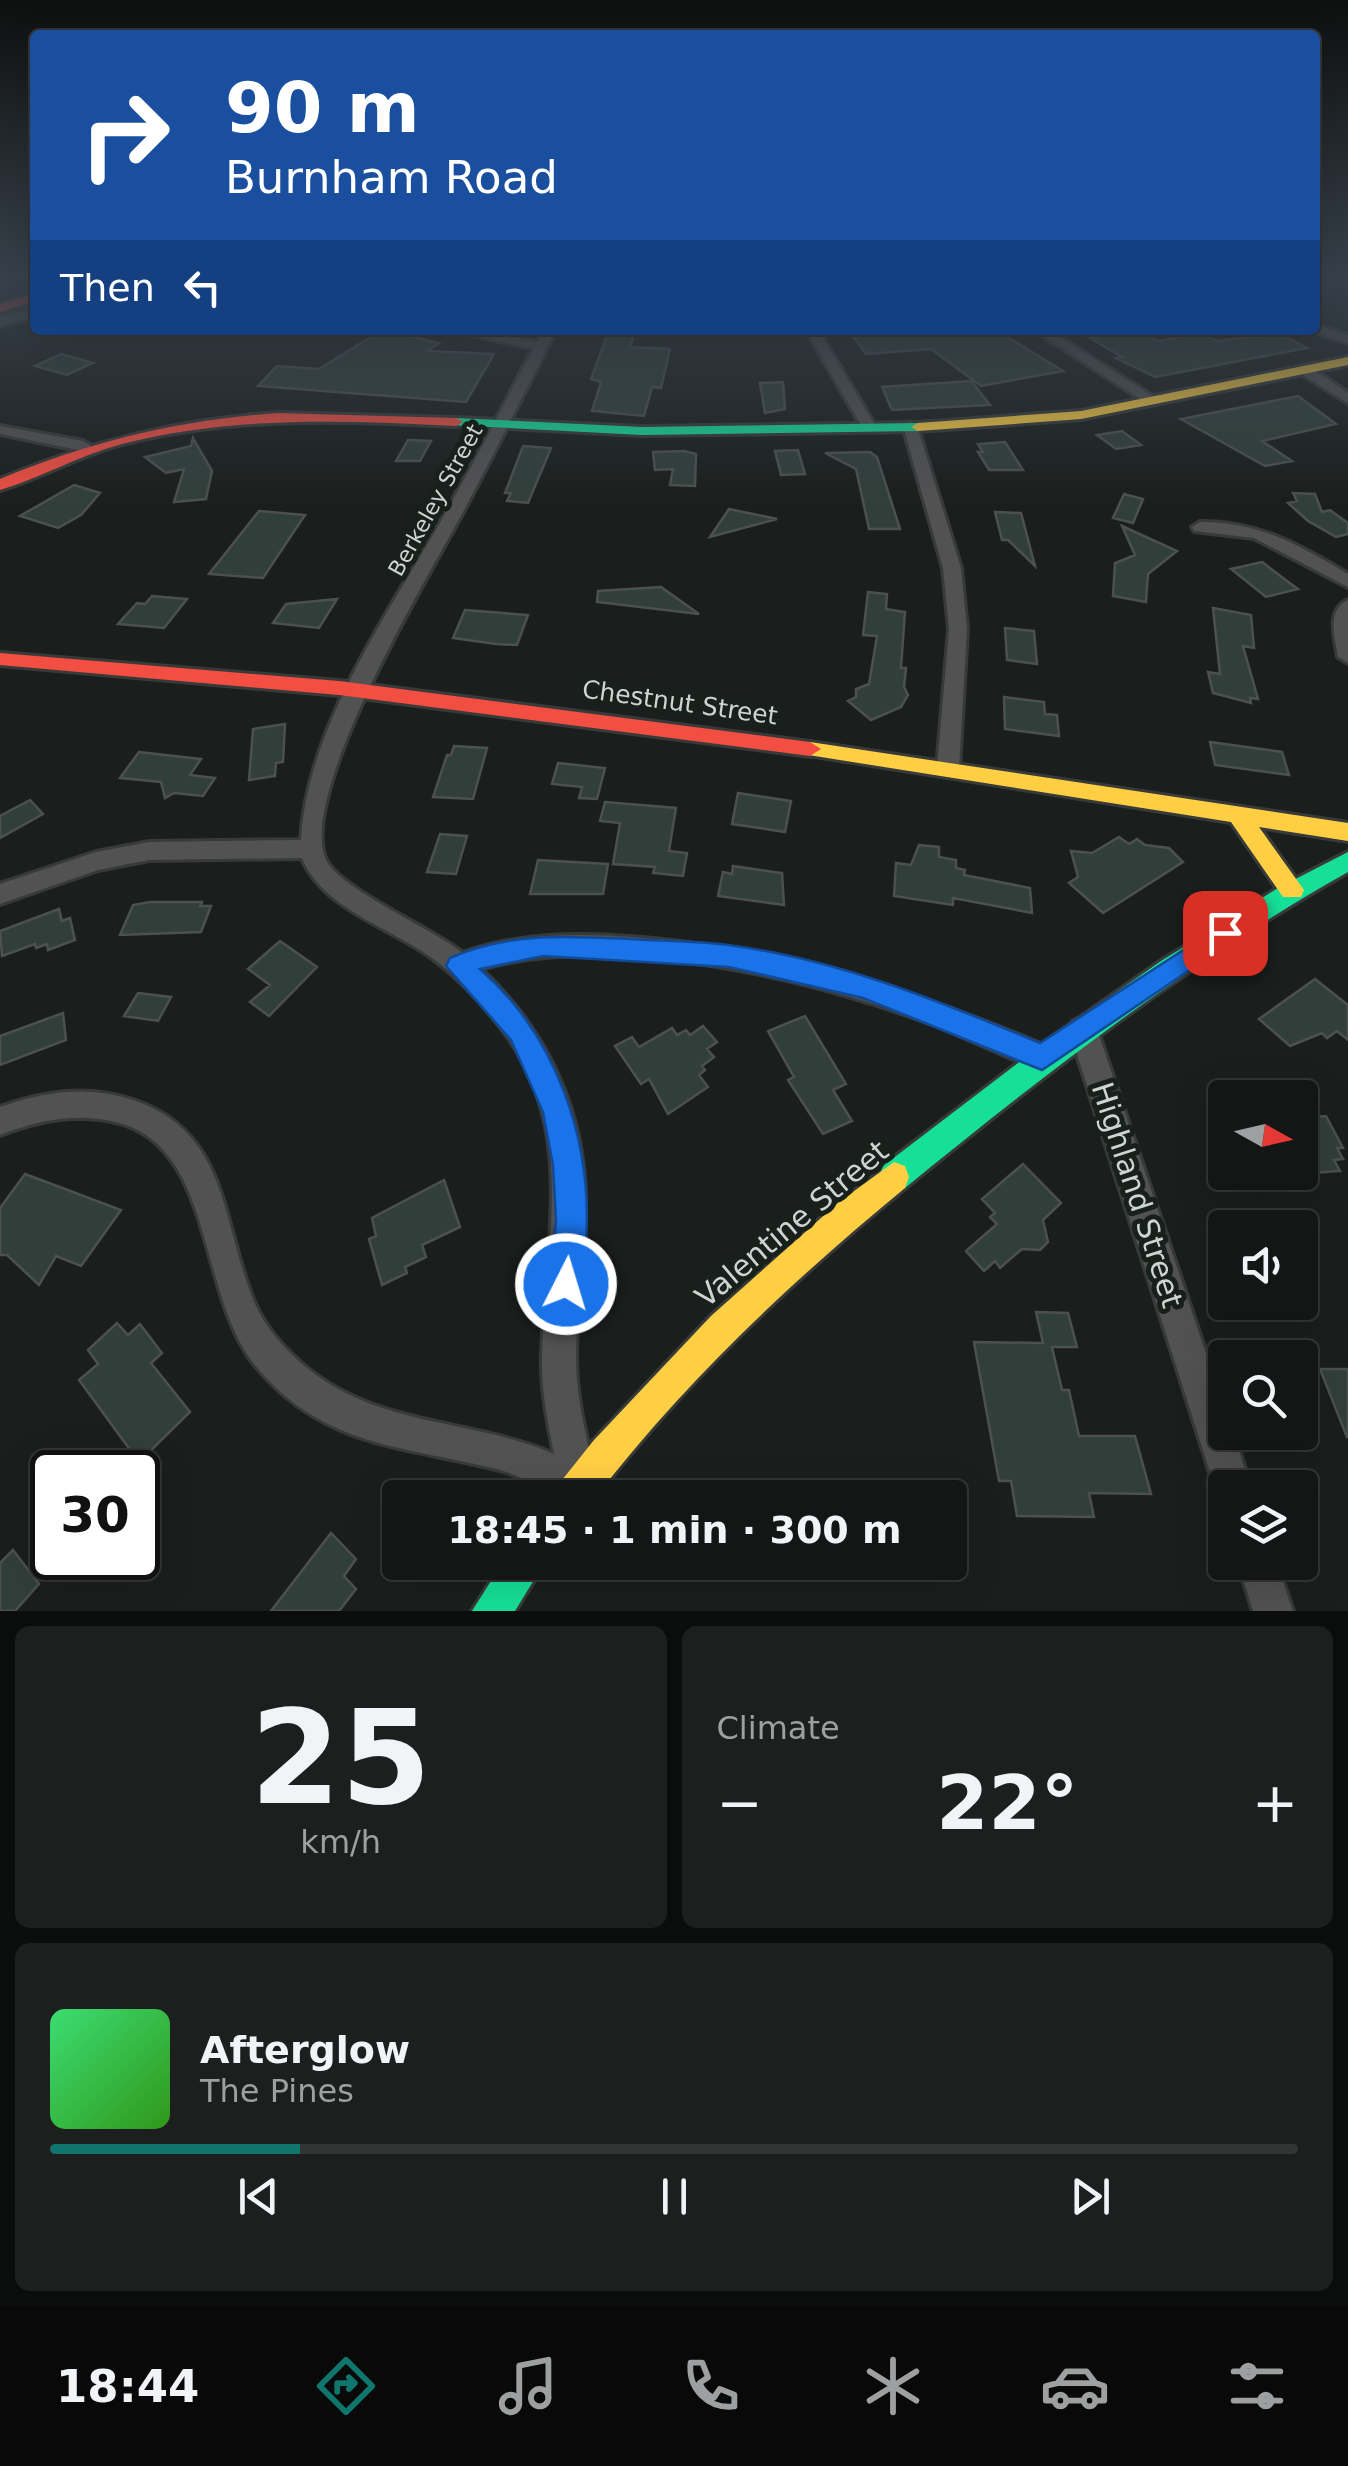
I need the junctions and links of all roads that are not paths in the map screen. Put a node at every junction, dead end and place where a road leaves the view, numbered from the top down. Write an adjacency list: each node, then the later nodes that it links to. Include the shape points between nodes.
1 (537, 355): 8 (street, Berkeley Street)
2 (827, 355): 10 (street)
3 (1080, 355): 7 (street)
4 (1348, 362): 5 (street)
5 (1305, 370): 6 (street); 7 (street)
6 (1348, 399)
7 (1154, 401): 9 (street, via 1012,422)
8 (501, 425): 10 (street, via 650,431); 12 (street, via 246,414 182,421); 19 (street, Berkeley Street)
9 (910, 426): 10 (street); 20 (street, via 952,568 958,629)
10 (869, 427)
11 (0, 430): 12 (street)
12 (83, 446): 13 (street)
13 (0, 485)
14 (1200, 527): 15 (street, via 1266,534)
15 (1348, 582)
16 (1348, 606): 17 (street, via 1342,623)
17 (1348, 657)
18 (0, 659): 19 (street, Chestnut Street)
19 (358, 691): 20 (street, Chestnut Street, via 665,726); 23 (street, Berkeley Street, via 323,777)
20 (948, 768): 21 (street, Chestnut Street)
21 (1237, 814): 22 (street, Chestnut Street); 25 (street)
22 (1348, 832)
23 (312, 850): 26 (street, via 149,851); 27 (street, via 319,870 336,886)
24 (1348, 862): 25 (street)
25 (1292, 890): 28 (street)
26 (0, 894)
27 (460, 966): 29 (street, via 543,945 729,956 863,986); 33 (street, via 521,1032 558,1112 572,1220 558,1358)
28 (1083, 1029): 29 (street, Valentine Street); 31 (street, Highland Street)
29 (1042, 1058): 34 (street, Valentine Street, via 800,1251 715,1328)
30 (0, 1121): 32 (street, via 56,1105 94,1104 159,1123 184,1146 200,1176 242,1312 270,1358 360,1424 494,1451 536,1463)
31 (1227, 1470)
32 (559, 1480)
33 (574, 1480)
34 (586, 1480)
35 (516, 1580): 37 (street)
36 (1263, 1580): 38 (street)
37 (501, 1606)
38 (1273, 1611)

